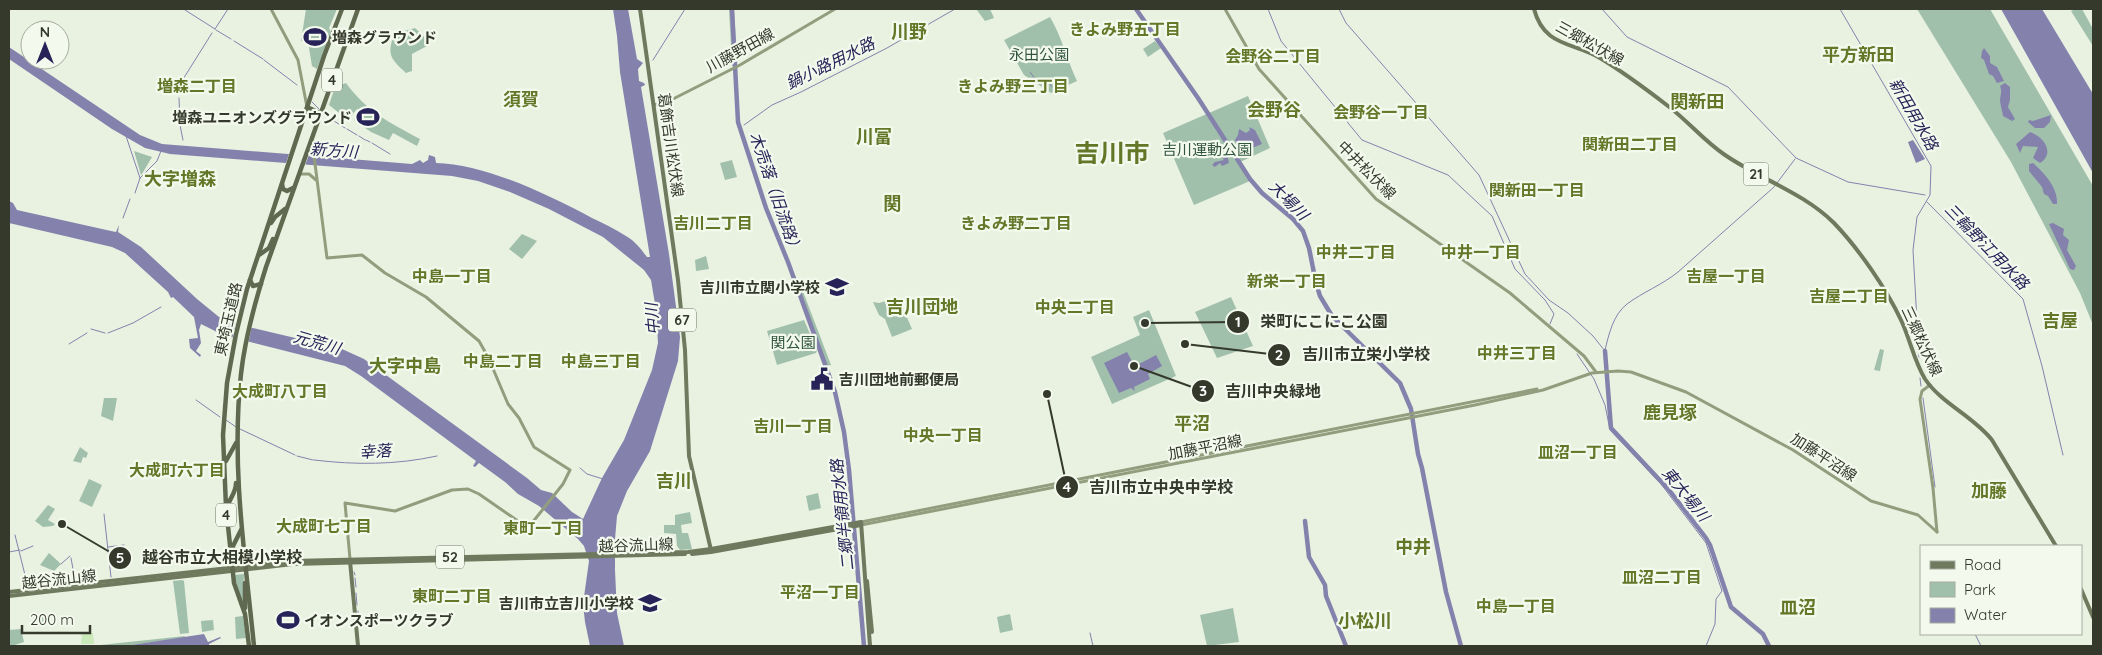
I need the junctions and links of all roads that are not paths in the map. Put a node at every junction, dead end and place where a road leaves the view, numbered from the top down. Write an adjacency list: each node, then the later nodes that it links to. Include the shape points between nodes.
1 (271, 9): 8 (main road, via 298,60)
2 (342, 9): 9 (highway, 東埼玉道路 / 4)
3 (358, 9): 12 (highway, 東埼玉道路 / 4)
4 (640, 9): 10 (main road, 葛飾吉川松伏線 / 67)
5 (835, 9): 10 (main road, 川藤野田線, via 733,69)
6 (1225, 9): 24 (main road, 中井松伏線, via 1260,69 1373,195 1510,293 1584,356)
7 (1534, 9): 25 (main road, 三郷松伏線 / 21, via 1540,24 1552,37 1602,60 1668,106 1725,156 1811,204 1830,220 1846,236 1889,297 1920,370)
8 (304, 93): 9 (main road); 11 (main road)
9 (312, 94): 11 (highway, 東埼玉道路 / 4)
10 (654, 106): 33 (main road, 葛飾吉川松伏線 / 67, via 684,333 689,456)
11 (307, 107): 12 (highway, 4); 15 (highway, 東埼玉道路 / 4)
12 (320, 113): 13 (highway, 東埼玉道路 / 4)
13 (310, 152): 14 (highway, 東埼玉道路 / 4); 16 (main road)
14 (300, 172): 16 (main road, via 313,176); 17 (highway, 東埼玉道路 / 4)
15 (282, 182): 17 (highway, via 286,191); 19 (highway, 東埼玉道路 / 4)
16 (318, 185): 34 (main road, via 328,258 362,256 426,297 479,341 508,404 534,447 570,470 558,491 528,528 479,494 462,489 395,512 345,503)
17 (294, 187): 18 (highway, 東埼玉道路 / 4)
18 (290, 200): 19 (highway, 4); 20 (highway, 東埼玉道路 / 4)
19 (266, 230): 21 (highway, 東埼玉道路 / 4)
20 (277, 235): 21 (highway, 4); 23 (highway, 東埼玉道路 / 4)
21 (256, 260): 22 (highway, 東埼玉道路 / 4)
22 (250, 280): 23 (highway, via 253,286); 27 (highway, 東埼玉道路 / 4, via 233,349 224,407)
23 (261, 284): 26 (highway, 東埼玉道路 / 4, via 244,351)
24 (1596, 372): 25 (main road, 加藤平沼線, via 1628,372 1680,389 1793,450 1872,501 1918,515 1937,532 1934,488 1920,399 1922,391); 31 (main road, 加藤平沼線, via 1528,394)
25 (1930, 385): 32 (main road, 三郷松伏線 / 21, via 1992,440)
26 (237, 439): 27 (highway); 28 (highway, 東埼玉道路 / 4)
27 (223, 462): 29 (highway, 東埼玉道路 / 4)
28 (238, 470): 29 (highway, 4, via 235,474 236,492 228,502); 30 (highway, 東埼玉道路 / 4)
29 (227, 517): 35 (highway, 東埼玉道路 / 4)
30 (242, 522): 35 (highway, 4, via 240,535 233,546); 36 (highway, 東埼玉道路 / 4)
31 (860, 524): 33 (main road, 越谷流山線 / 52); 33 (main road, 越谷流山線 / 52); 44 (main road)
32 (2055, 545)
33 (711, 551): 34 (main road, 越谷流山線 / 52)
34 (350, 561): 36 (main road, 越谷流山線 / 52, via 292,561); 43 (main road)
35 (232, 568): 36 (main road, 越谷流山線 / 52); 38 (main road, 越谷流山線 / 52); 39 (highway, 東埼玉道路 / 4)
36 (246, 568): 39 (highway, 4); 42 (highway, 東埼玉道路 / 4)
37 (2082, 591): 40 (main road)
38 (9, 594)
39 (245, 614): 41 (highway, 東埼玉道路 / 4)
40 (2093, 617)
41 (249, 646)
42 (254, 646)
43 (358, 646)
44 (872, 646)

